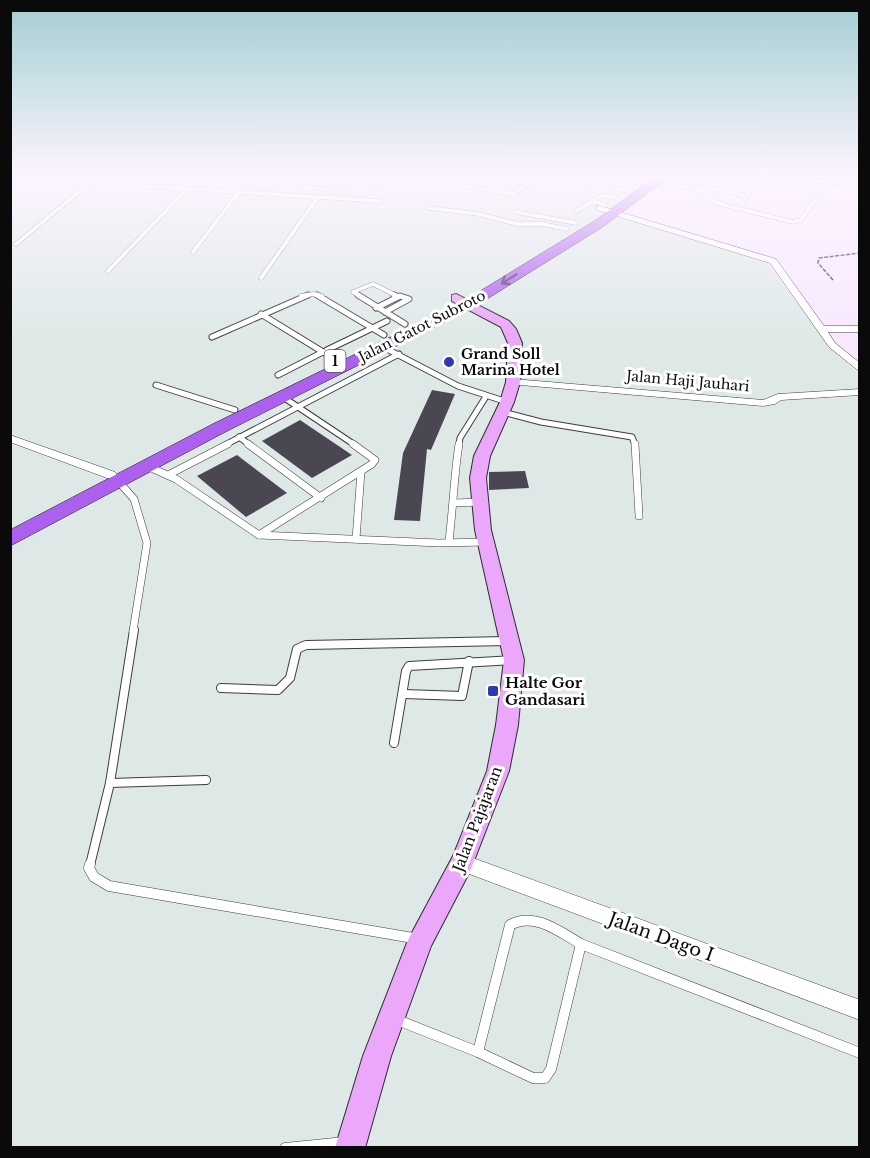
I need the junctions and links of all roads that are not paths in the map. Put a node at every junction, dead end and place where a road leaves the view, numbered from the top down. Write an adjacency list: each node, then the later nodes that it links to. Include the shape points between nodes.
1 (32, 231): 8 (lane)
2 (147, 231): 10 (lane)
3 (209, 231): 9 (lane)
4 (294, 231): 11 (lane)
5 (559, 231): 13 (highway, Jalan Gatot Subroto / 1)
6 (567, 231): 13 (highway, Jalan Gatot Subroto / 1, one-way to 13)
7 (689, 231): 16 (street, via 771,260)
8 (16, 244)
9 (194, 252)
10 (108, 271)
11 (261, 278)
12 (398, 297): 14 (lane); 14 (lane, via 373,284 353,292); 18 (lane, via 409,301)
13 (462, 301): 18 (highway, Jalan Gatot Subroto / 1); 18 (highway, Jalan Gatot Subroto / 1); 23 (main road, Jalan Pajajaran, via 510,329 516,358)
14 (376, 308): 18 (lane)
15 (264, 313): 18 (lane, via 302,296 318,295); 19 (lane); 20 (lane)
16 (822, 329): 17 (street); 21 (street, via 836,350)
17 (860, 329)
18 (390, 332): 20 (highway, Jalan Gatot Subroto / 1); 26 (highway, Jalan Gatot Subroto / 1); 27 (lane, via 449,383); 28 (lane)
19 (212, 337)
20 (331, 355): 22 (lane); 30 (highway, Jalan Gatot Subroto / 1)
21 (860, 369)
22 (278, 375)
23 (513, 382): 25 (street, Jalan Haji Jauhari, via 763,403 778,397); 29 (main road, Jalan Pajajaran)
24 (156, 385): 30 (lane)
25 (860, 392)
26 (283, 397): 28 (lane); 33 (highway, Jalan Gatot Subroto / 1)
27 (485, 398): 29 (lane); 39 (lane, via 460,438)
28 (296, 407): 31 (lane); 34 (lane, via 372,456 375,460)
29 (505, 407): 38 (main road, Jalan Pajajaran, via 482,456 478,478); 40 (lane, via 542,422 632,437 636,441)
30 (235, 410): 36 (highway, Jalan Gatot Subroto / 1)
31 (239, 437): 35 (lane); 37 (lane)
32 (10, 438): 36 (street)
33 (147, 466): 35 (lane); 36 (highway, Jalan Gatot Subroto / 1)
34 (361, 472): 37 (lane); 44 (lane)
35 (168, 475): 42 (lane)
36 (115, 479): 41 (highway, Jalan Gatot Subroto / 1); 43 (highway, Jalan Gatot Subroto / 1); 53 (lane, via 134,499 147,543)
37 (321, 498): 42 (lane)
38 (480, 502): 39 (lane); 46 (main road, Jalan Pajajaran)
39 (454, 503): 45 (lane)
40 (639, 516)
41 (10, 527)
42 (259, 535): 44 (lane)
43 (10, 538)
44 (356, 539): 45 (lane)
45 (449, 541): 46 (lane)
46 (486, 542): 47 (main road, Jalan Pajajaran)
47 (512, 651): 48 (lane); 49 (lane, via 306,645 297,650 286,687); 54 (main road, Jalan Pajajaran, via 507,725 498,771)
48 (469, 661): 50 (lane, via 409,666); 50 (lane, via 462,696)
49 (221, 688)
50 (404, 694): 51 (lane)
51 (394, 743)
52 (206, 780): 53 (lane)
53 (110, 783): 55 (lane, via 89,868 100,882)
54 (462, 863): 55 (main road, Jalan Pajajaran); 57 (street, Jalan Dago I)
55 (421, 940): 58 (main road, Jalan Pajajaran)
56 (581, 944): 59 (lane, via 532,919 519,919 510,925); 59 (lane, via 547,1075 533,1078); 60 (lane)
57 (860, 1010)
58 (392, 1018): 59 (lane); 61 (main road, Jalan Pajajaran)
59 (478, 1052)
60 (860, 1053)
61 (350, 1144): 62 (lane)
62 (285, 1148)

